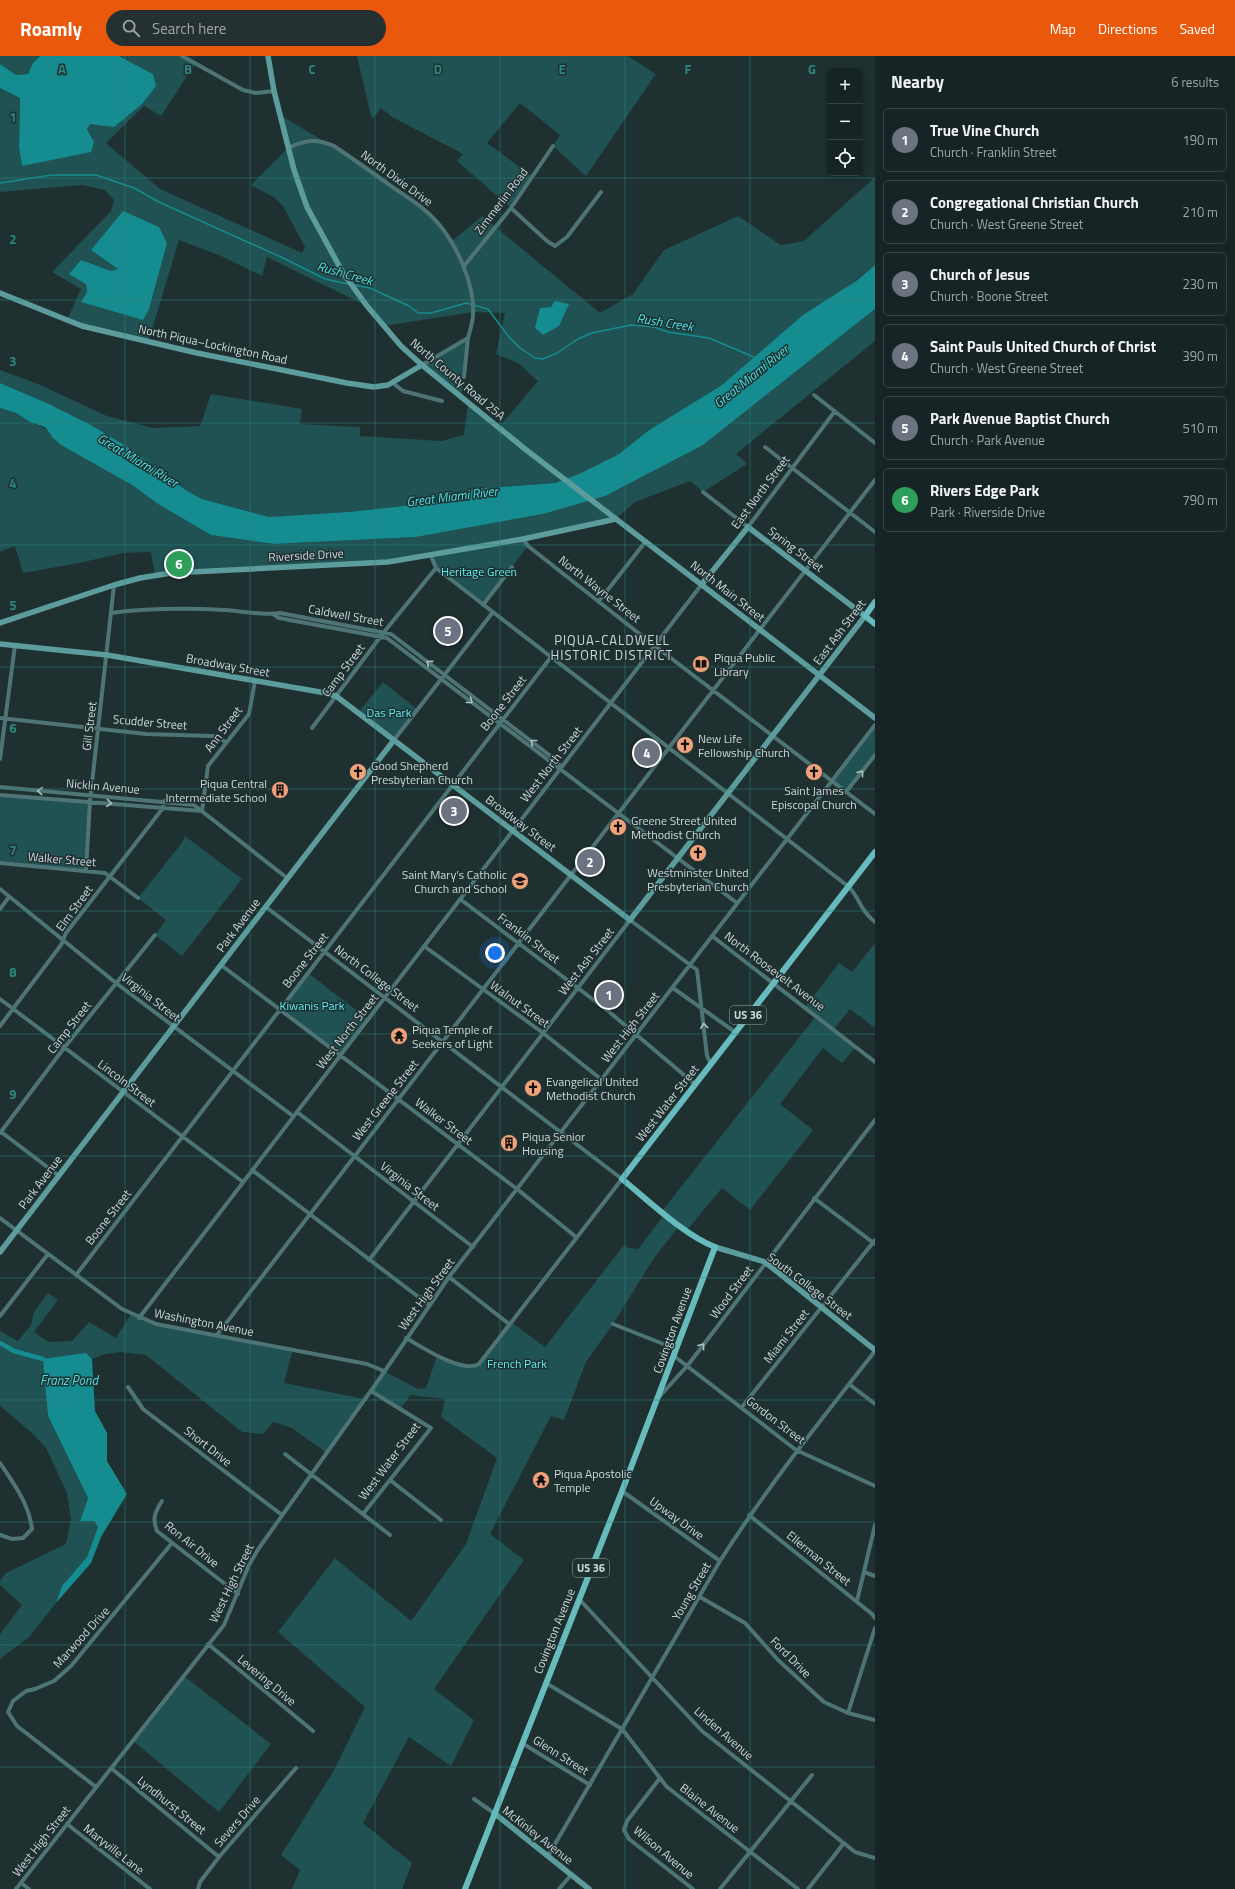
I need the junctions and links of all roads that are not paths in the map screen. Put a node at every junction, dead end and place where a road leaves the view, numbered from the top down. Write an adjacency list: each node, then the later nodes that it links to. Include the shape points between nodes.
1 (182, 56): 3 (street, via 243,90 256,93)
2 (268, 56): 3 (street, North County Road 25A)
3 (274, 91): 5 (street, North County Road 25A)
4 (552, 146): 7 (street, Zimmerlin Road)
5 (288, 148): 8 (street, North Dixie Drive, via 299,143 322,140 342,152 418,204 437,222); 11 (street, North County Road 25A, via 307,207 343,273 401,346)
6 (601, 192): 7 (street, via 567,237 555,246)
7 (511, 208): 8 (street, Zimmerlin Road)
8 (464, 266): 10 (street, North Dixie Drive, via 474,312)
9 (0, 293): 13 (street, North Piqua–Lockington Road, via 82,326 144,342 347,383 374,386)
10 (468, 338): 11 (street); 12 (street, North Dixie Drive)
11 (422, 365): 13 (street, North Piqua–Lockington Road); 21 (street, North County Road 25A)
12 (464, 377)
13 (393, 383): 15 (street, via 403,392)
14 (814, 395): 16 (street)
15 (442, 401)
16 (835, 411): 17 (street); 19 (street, East North Street)
17 (875, 443)
18 (765, 447): 19 (street)
19 (792, 468): 23 (street); 25 (street, East North Street)
20 (875, 480): 23 (street, West Greene Street)
21 (568, 482): 24 (street, North Main Street)
22 (703, 492): 25 (street, Spring Street)
23 (849, 514): 26 (street); 32 (street, West Greene Street)
24 (616, 519): 27 (street, Riverside Drive); 28 (street, North Main Street)
25 (748, 527): 32 (street, Spring Street); 33 (street, East North Street)
26 (875, 532)
27 (523, 539): 29 (street, Riverside Drive); 35 (street, North Wayne Street, via 528,546)
28 (646, 541): 33 (street, North Main Street); 35 (street)
29 (431, 556): 31 (street); 34 (street, Riverside Drive, via 388,562 171,573)
30 (512, 567): 37 (street)
31 (436, 568): 37 (street); 45 (street, Camp Street)
32 (805, 571): 40 (street, Spring Street); 44 (street, West Greene Street)
33 (702, 584): 44 (street, North Main Street); 49 (street, West North Street)
34 (114, 585): 39 (street, Gill Street); 41 (street, Riverside Drive)
35 (599, 601): 49 (street, North Wayne Street)
36 (875, 602): 40 (main road, East Ash Street)
37 (483, 605): 38 (street)
38 (493, 612): 51 (street); 52 (street, Park Avenue)
39 (111, 613): 43 (street, Caldwell Street, via 147,608 280,613); 50 (street, Gill Street)
40 (865, 616): 42 (main road, Spring Street); 53 (street, East Ash Street)
41 (0, 623)
42 (875, 624)
43 (353, 629): 45 (street, Caldwell Street); 46 (street, Caldwell Street)
44 (760, 629): 53 (street, North Main Street); 56 (street, West Greene Street)
45 (384, 632): 46 (street, Camp Street); 52 (street, Caldwell Street, one-way to 45, via 391,634)
46 (380, 637): 54 (street, Caldwell Street, via 387,638); 57 (street, Camp Street)
47 (0, 644): 48 (street, Broadway Street)
48 (15, 645): 50 (street, Broadway Street); 61 (street)
49 (655, 646): 56 (street, North Wayne Street); 58 (street, West North Street)
50 (107, 655): 55 (street, Broadway Street); 65 (street, Gill Street)
51 (551, 657): 58 (street); 62 (street, Boone Street)
52 (446, 675): 54 (street, Park Avenue); 62 (street, Caldwell Street)
53 (820, 675): 60 (street, North Main Street); 67 (street, West Ash Street)
54 (442, 679): 63 (street, Caldwell Street, one-way to 63); 68 (street, Park Avenue)
55 (255, 681): 57 (street, Broadway Street); 69 (street, Ann Street, via 248,714)
56 (713, 690): 67 (street, North Wayne Street); 70 (street, West Greene Street)
57 (336, 696): 66 (street, Camp Street); 68 (street, Broadway Street)
58 (610, 703): 70 (street); 73 (street, West North Street)
59 (0, 718): 61 (street, Scudder Street)
60 (875, 718)
61 (6, 719): 65 (street, Scudder Street); 72 (street)
62 (503, 719): 63 (street, Boone Street); 73 (street, Caldwell Street, one-way to 62, via 557,761)
63 (500, 724): 73 (street, Caldwell Street); 75 (street, Boone Street)
64 (875, 725): 74 (street, West High Street)
65 (99, 728): 69 (street, Scudder Street, via 146,734 212,736); 80 (street, Gill Street)
66 (312, 728)
67 (773, 735): 74 (street, North Wayne Street); 78 (street, West Ash Street)
68 (394, 740): 75 (street, Broadway Street); 95 (street, Park Avenue)
69 (225, 742): 84 (street, Ann Street, via 208,766)
70 (669, 748): 78 (street); 85 (street, West Greene Street)
71 (875, 755): 77 (street, one-way to 71)
72 (0, 759)
73 (561, 768): 85 (street, Caldwell Street); 87 (street, West North Street)
74 (832, 781): 77 (street, North Wayne Street); 88 (street, West High Street)
75 (452, 785): 87 (street, Broadway Street); 111 (street, Boone Street)
76 (0, 787): 80 (street, Nicklin Avenue, one-way to 76)
77 (846, 792): 86 (street, North Wayne Street)
78 (728, 794): 88 (street); 90 (street, West Ash Street)
79 (0, 795): 82 (street, Nicklin Avenue)
80 (91, 795): 81 (street, Nicklin Avenue); 82 (street, Gill Street)
81 (164, 801): 83 (street, Elm Street); 84 (street, Nicklin Avenue, via 194,806)
82 (90, 802): 83 (street, Nicklin Avenue, one-way to 83); 92 (street, Gill Street)
83 (163, 808): 84 (street, Nicklin Avenue); 94 (street, Elm Street)
84 (202, 811): 95 (street, Nicklin Avenue)
85 (618, 814): 90 (street, Caldwell Street); 93 (street, West Greene Street)
86 (875, 814)
87 (513, 831): 93 (street, Broadway Street); 100 (street, West North Street)
88 (788, 840): 96 (street); 101 (street, West High Street)
89 (875, 852): 96 (main road, West Water Street / US 36)
90 (678, 858): 101 (street, Caldwell Street); 104 (street, West Ash Street)
91 (0, 864): 92 (street, Walker Street)
92 (86, 870): 94 (street, Walker Street)
93 (571, 875): 104 (street, Broadway Street); 109 (street, West Greene Street)
94 (110, 876): 99 (street, Walker Street); 108 (street, Elm Street)
95 (288, 878): 102 (street, Park Avenue)
96 (849, 887): 105 (street, via 865,914); 115 (main road, West Water Street / US 36)
97 (0, 889): 98 (street, Virginia Street)
98 (9, 896): 103 (street); 108 (street, Virginia Street)
99 (138, 898)
100 (460, 899): 109 (street, Franklin Street); 110 (street, West North Street)
101 (737, 903): 107 (street, West High Street)
102 (266, 907): 111 (street, North College Street); 112 (street, Park Avenue)
103 (0, 908)
104 (630, 920): 113 (street, Broadway Street); 116 (street, West Ash Street)
105 (875, 922)
106 (155, 935): 114 (street, Camp Street)
107 (712, 936): 113 (street, West High Street); 115 (street, North Roosevelt Avenue)
108 (64, 939): 114 (street, Virginia Street); 121 (street, Elm Street)
109 (519, 943): 116 (street, Franklin Street); 118 (street, West Greene Street)
110 (424, 946): 118 (street, Walnut Street); 119 (street, West North Street)
111 (324, 952): 119 (street, North College Street); 122 (street, Boone Street)
112 (221, 965): 122 (street, Walker Street); 125 (street, Park Avenue)
113 (690, 965): 117 (street, West High Street); 123 (street, Broadway Street, via 697,970)
114 (116, 983): 125 (street, Virginia Street); 130 (street, Camp Street)
115 (774, 983): 126 (main road, West Water Street / US 36); 132 (street, North Roosevelt Avenue)
116 (578, 988): 127 (street, West Ash Street); 128 (street, Franklin Street)
117 (673, 988): 123 (street); 128 (street, West High Street)
118 (483, 989): 127 (street, Walnut Street); 129 (street, West Greene Street)
119 (384, 998): 129 (street, North College Street); 131 (street, West North Street)
120 (0, 999): 121 (street, Lincoln Street)
121 (14, 1009): 124 (street, Elm Street); 130 (street, Lincoln Street)
122 (280, 1009): 131 (street, Walker Street); 134 (street, Boone Street)
123 (702, 1009): 126 (street); 133 (street, Broadway Street, one-way to 123, via 707,1056)
124 (0, 1026)
125 (174, 1027): 134 (street, Virginia Street); 138 (street, Park Avenue)
126 (735, 1032): 133 (main road, West Water Street / US 36)
127 (543, 1034): 135 (street, Walnut Street); 137 (street, West Ash Street)
128 (636, 1036): 135 (street, West High Street); 136 (street, Franklin Street)
129 (443, 1042): 137 (street, North College Street); 139 (street, West Greene Street)
130 (64, 1048): 138 (street, Lincoln Street); 143 (street, Camp Street)
131 (341, 1055): 139 (street, Walker Street); 140 (street, West North Street)
132 (875, 1062)
133 (711, 1064): 136 (main road, West Water Street / US 36)
134 (233, 1070): 141 (street, Virginia Street); 145 (street, Boone Street)
135 (602, 1080): 144 (street, West High Street)
136 (696, 1084): 150 (main road, West Water Street / US 36)
137 (502, 1087): 144 (street, North College Street); 146 (street, West Ash Street)
138 (124, 1092): 145 (street, Lincoln Street); 149 (street, Park Avenue)
139 (399, 1099): 146 (street, Walker Street); 147 (street, West Greene Street)
140 (297, 1112): 141 (street, West North Street); 147 (street, Virginia Street)
141 (293, 1116): 148 (street, West North Street)
142 (875, 1120): 153 (street, Wood Street)
143 (0, 1132): 149 (street)
144 (562, 1132): 150 (street, North College Street); 152 (street, West High Street)
145 (182, 1136): 151 (street, Lincoln Street); 167 (street, Boone Street)
146 (458, 1144): 152 (street, Walker Street); 154 (street, West Ash Street)
147 (355, 1156): 154 (street, Virginia Street); 156 (street, West Greene Street)
148 (252, 1170): 151 (street, West North Street); 156 (street)
149 (59, 1176): 158 (street, Park Avenue)
150 (622, 1179): 155 (main road, North College Street); 159 (street, West Water Street)
151 (243, 1182): 172 (street, West North Street)
152 (517, 1188): 159 (street, Walker Street); 161 (street, West High Street)
153 (814, 1198): 160 (street); 166 (street, Wood Street)
154 (414, 1202): 161 (street, Virginia Street); 165 (street, West Ash Street)
155 (665, 1214): 162 (main road, South College Street, via 704,1243)
156 (309, 1215): 165 (street); 175 (street, West Greene Street)
157 (0, 1218): 158 (street, Washington Avenue)
158 (17, 1231): 163 (street, Park Avenue); 164 (street, Washington Avenue)
159 (576, 1237): 173 (street, West Water Street)
160 (874, 1242): 170 (street, Miami Street)
161 (473, 1247): 168 (street, West High Street)
162 (715, 1247): 166 (street, South College Street); 177 (main road, Covington Avenue / US 36)
163 (0, 1252)
164 (48, 1254): 167 (street, Washington Avenue); 171 (street)
165 (369, 1260): 169 (street)
166 (765, 1262): 170 (street, South College Street); 180 (street, Wood Street, one-way to 166)
167 (76, 1275): 172 (street, Washington Avenue, via 122,1309)
168 (449, 1278): 169 (street, West High Street); 173 (street)
169 (429, 1305): 176 (street, West High Street)
170 (821, 1307): 178 (street, South College Street); 187 (street, Miami Street)
171 (0, 1316)
172 (139, 1318): 175 (street, Washington Avenue, via 156,1324)
173 (509, 1324): 176 (street, West Water Street, via 475,1366 464,1366 437,1356)
174 (613, 1324): 177 (street)
175 (217, 1335): 181 (street, Washington Avenue, via 367,1364)
176 (406, 1338): 181 (street, West High Street)
177 (676, 1349): 179 (main road, Covington Avenue / US 36)
178 (875, 1351): 182 (street, Young Street)
179 (674, 1356): 180 (street, Gordon Street); 185 (main road, Covington Avenue / US 36)
180 (688, 1365): 185 (street, Wood Street); 187 (street, Gordon Street)
181 (384, 1371): 184 (street, West High Street)
182 (850, 1384): 186 (street); 188 (street, Young Street)
183 (128, 1387): 198 (street, Short Drive, via 143,1409)
184 (371, 1391): 191 (street, West High Street); 192 (street, West Water Street, via 431,1428)
185 (659, 1397): 194 (main road, Covington Avenue / US 36)
186 (875, 1404)
187 (742, 1407): 188 (street, Gordon Street)
188 (796, 1450): 193 (street, Gordon Street); 197 (street, Young Street)
189 (285, 1454): 191 (street)
190 (0, 1463): 201 (street, via 22,1498 30,1515 32,1529 23,1538 12,1539)
191 (312, 1473): 196 (street); 198 (street, West High Street)
192 (390, 1480): 196 (street, West Water Street); 199 (street)
193 (875, 1486)
194 (622, 1492): 204 (street, Upway Drive); 209 (main road, Covington Avenue / US 36)
195 (162, 1501): 203 (street, Ron Air Drive, via 155,1512 154,1522 157,1531)
196 (363, 1514): 202 (street)
197 (749, 1515): 204 (street, Young Street); 210 (street, Ellerman Street)
198 (282, 1516): 207 (street, West High Street, via 249,1565)
199 (441, 1520)
200 (875, 1525): 205 (street)
201 (0, 1535)
202 (390, 1535)
203 (172, 1543): 207 (street, Ron Air Drive); 226 (street, Marwood Drive, via 71,1666 54,1681 35,1690 26,1691 12,1701 8,1712 17,1726)
204 (720, 1561): 208 (street, Young Street)
205 (864, 1572): 206 (street); 210 (street)
206 (875, 1576)
207 (238, 1594): 213 (street, West High Street, via 224,1625)
208 (700, 1597): 214 (street, Young Street); 216 (street, Ford Drive, via 745,1623 778,1660 816,1696)
209 (579, 1599): 214 (street, Linden Avenue); 215 (main road, Covington Avenue / US 36)
210 (857, 1602): 211 (street, Ellerman Street)
211 (875, 1618)
212 (875, 1628): 216 (street)
213 (208, 1644): 219 (street, Levering Drive); 221 (street, West High Street)
214 (652, 1678): 218 (street, Young Street); 228 (street, Linden Avenue, via 702,1731)
215 (546, 1683): 218 (street); 220 (main road, Covington Avenue / US 36)
216 (848, 1713): 217 (street, Ford Drive)
217 (875, 1720)
218 (622, 1729): 224 (street, Blaine Avenue); 225 (street, Young Street)
219 (313, 1731)
220 (522, 1743): 225 (street, Glenn Street); 229 (main road, Covington Avenue / US 36)
221 (111, 1768): 226 (street, West High Street); 234 (street, Lyndhurst Street)
222 (296, 1768): 234 (street, Severs Drive)
223 (812, 1775): 228 (street)
224 (660, 1778): 232 (street, Blaine Avenue, via 667,1787); 245 (street, Wilson Avenue, via 627,1821 624,1830 630,1839)
225 (590, 1785): 233 (street, Young Street)
226 (96, 1787): 230 (street, West High Street)
227 (474, 1798): 229 (street, McKinley Avenue)
228 (790, 1801): 231 (street, Linden Avenue); 232 (street)
229 (494, 1813): 233 (street, McKinley Avenue); 242 (main road, Covington Avenue / US 36)
230 (67, 1824): 237 (street, West High Street); 240 (street, Maryville Lane)
231 (844, 1843): 235 (street, Linden Avenue, via 855,1852); 248 (street)
232 (750, 1851): 246 (street); 247 (street, Blaine Avenue)
233 (548, 1856): 236 (street, McKinley Avenue)
234 (219, 1857): 241 (street, Severs Drive, via 200,1882)
235 (875, 1858)
236 (571, 1875): 243 (street); 244 (street, McKinley Avenue)
237 (21, 1883): 238 (street, West High Street); 239 (street)
238 (16, 1889)
239 (29, 1889)
240 (150, 1889)
241 (198, 1889)
242 (465, 1889)
243 (559, 1889)
244 (589, 1889)
245 (693, 1889)
246 (720, 1889)
247 (798, 1889)
248 (808, 1889)

